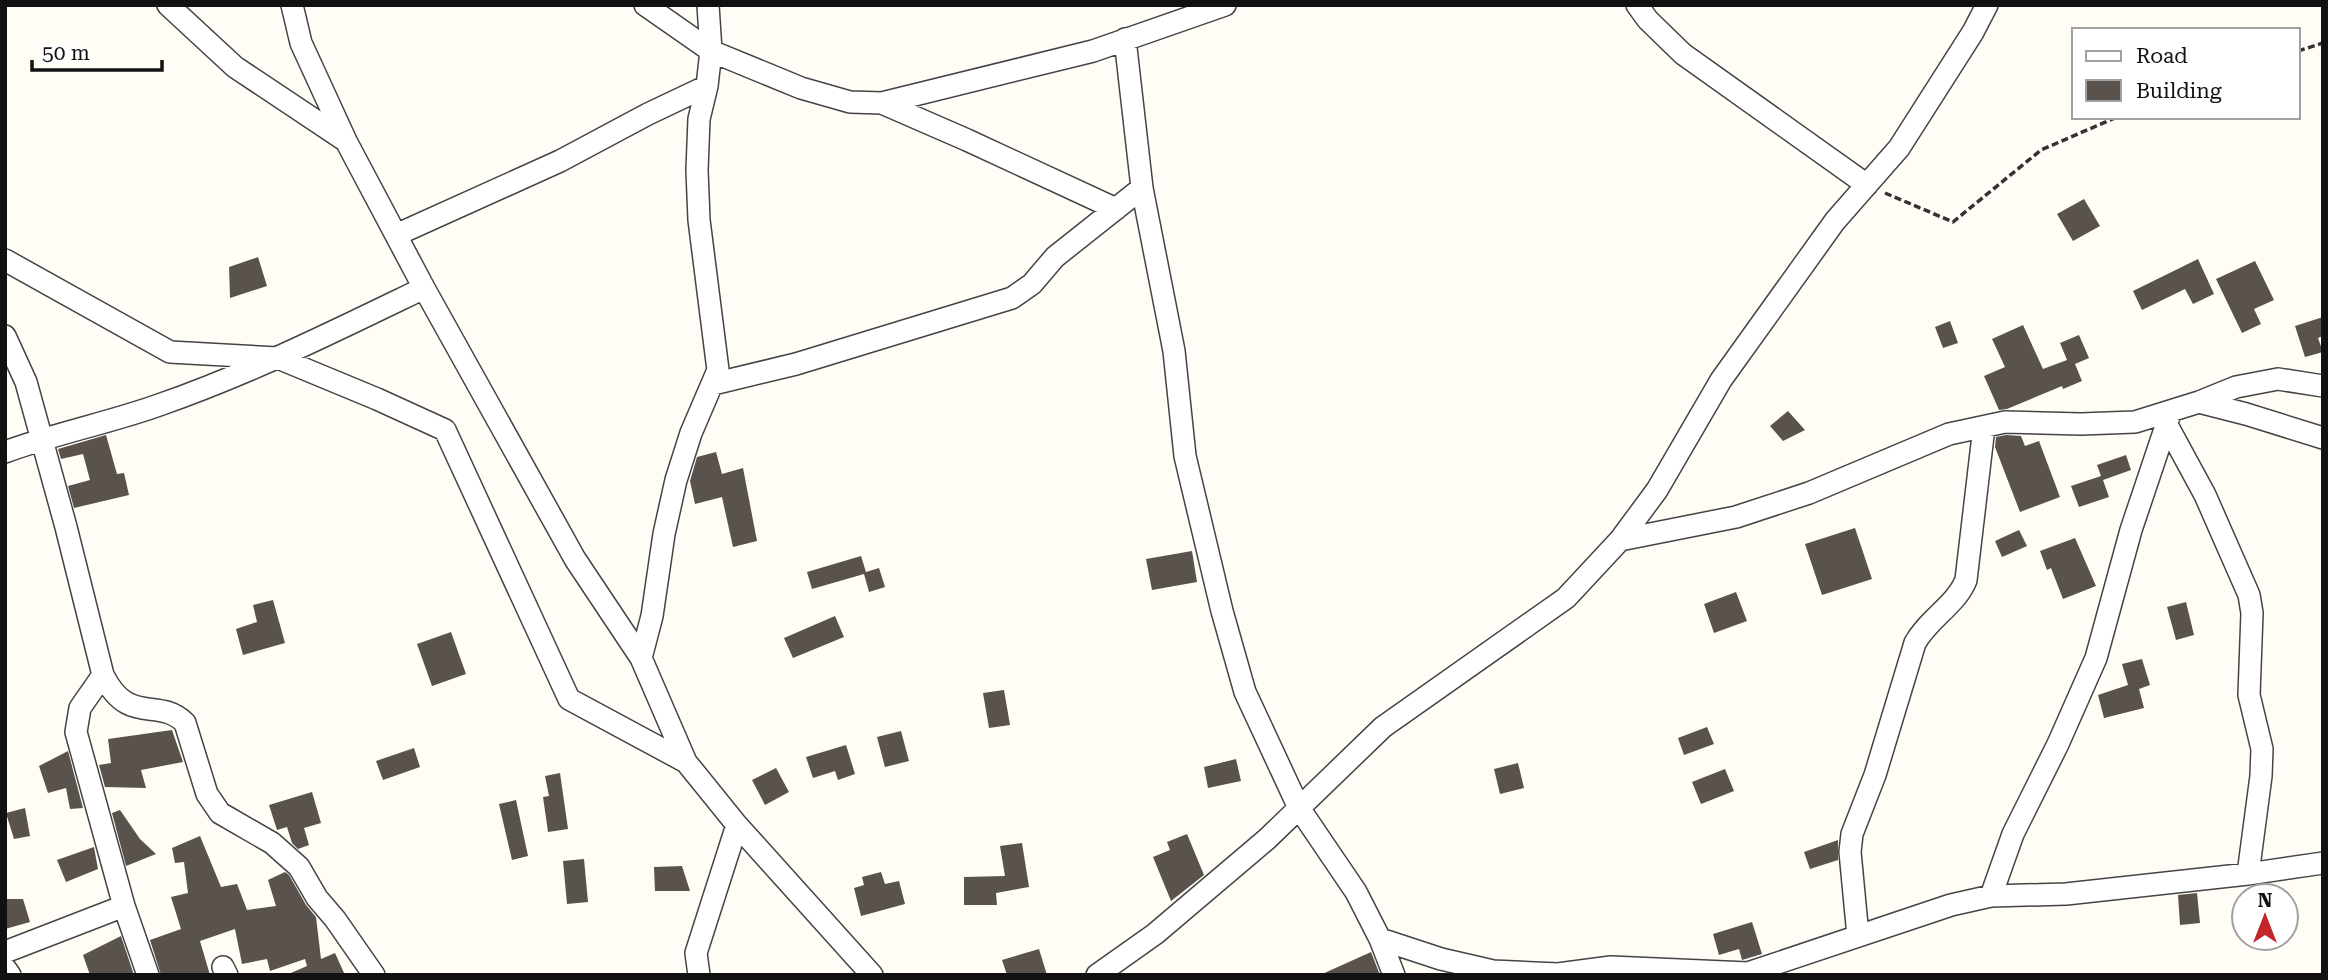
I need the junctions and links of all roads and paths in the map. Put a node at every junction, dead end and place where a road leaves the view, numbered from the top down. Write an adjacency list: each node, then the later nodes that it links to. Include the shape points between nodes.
1 (168, 5): 15 (street, via 235,68)
2 (292, 5): 15 (street, via 301,43)
3 (645, 5): 11 (street)
4 (708, 5): 11 (street)
5 (1225, 5): 8 (street)
6 (1637, 5): 16 (street, via 1683,54)
7 (1987, 5): 16 (street, via 1899,148)
8 (1125, 38): 13 (street, via 1093,51); 17 (street)
9 (2323, 44): 10 (path)
10 (2300, 50)
11 (711, 51): 12 (street); 13 (street, via 826,96)
12 (707, 86): 19 (street, via 560,161); 24 (street, via 699,119 697,170 717,354)
13 (882, 103): 18 (street)
14 (2112, 119): 16 (path, via 2040,149 1953,222)
15 (346, 141): 19 (street)
16 (1867, 185): 32 (street, via 1835,221 1721,380 1657,490)
17 (1142, 188): 18 (street); 36 (street, via 1174,351 1185,456 1222,611 1245,692)
18 (1116, 209): 24 (street, via 1012,298 796,364)
19 (396, 235): 21 (street)
20 (5, 260): 23 (street, via 170,352)
21 (424, 288): 23 (street); 33 (street, via 575,559)
22 (5, 337): 30 (street, via 26,383)
23 (278, 358): 30 (street, via 158,405); 35 (street, via 445,430 569,699)
24 (713, 384): 33 (street, via 676,480)
25 (2323, 386): 26 (street, via 2278,379 2236,387)
26 (2199, 402): 27 (street); 29 (street)
27 (2169, 418): 28 (street, via 2081,424 2005,422); 39 (street, via 2249,595 2249,695 2262,749); 40 (street, via 2131,530 2096,658 2013,834)
28 (1984, 427): 32 (street, via 1949,433 1809,493 1736,517); 42 (street, via 1966,580 1915,643 1852,834)
29 (2323, 438)
30 (41, 439): 31 (street); 34 (street)
31 (5, 452)
32 (1620, 540): 36 (street, via 1566,598 1384,727)
33 (641, 658): 35 (street)
34 (103, 675): 41 (street, via 80,708 76,733); 48 (street, via 112,693 131,707 177,716 185,723 207,794 220,813 272,843 299,867)
35 (686, 762): 37 (street)
36 (1299, 808): 43 (street, via 1356,892); 51 (street, via 1155,934)
37 (737, 825): 49 (street, via 696,953); 50 (street)
38 (2323, 863): 39 (street)
39 (2248, 874): 40 (street, via 2066,894)
40 (1991, 896): 42 (street)
41 (124, 906): 44 (street); 47 (street)
42 (1858, 936): 53 (street, via 1748,973 1611,967)
43 (1380, 939): 52 (street); 53 (street, via 1493,971)
44 (5, 952)
45 (5, 968): 46 (street)
46 (10, 975)
47 (148, 975)
48 (374, 975)
49 (699, 975)
50 (872, 975)
51 (1097, 975)
52 (1394, 975)
53 (1558, 975)

